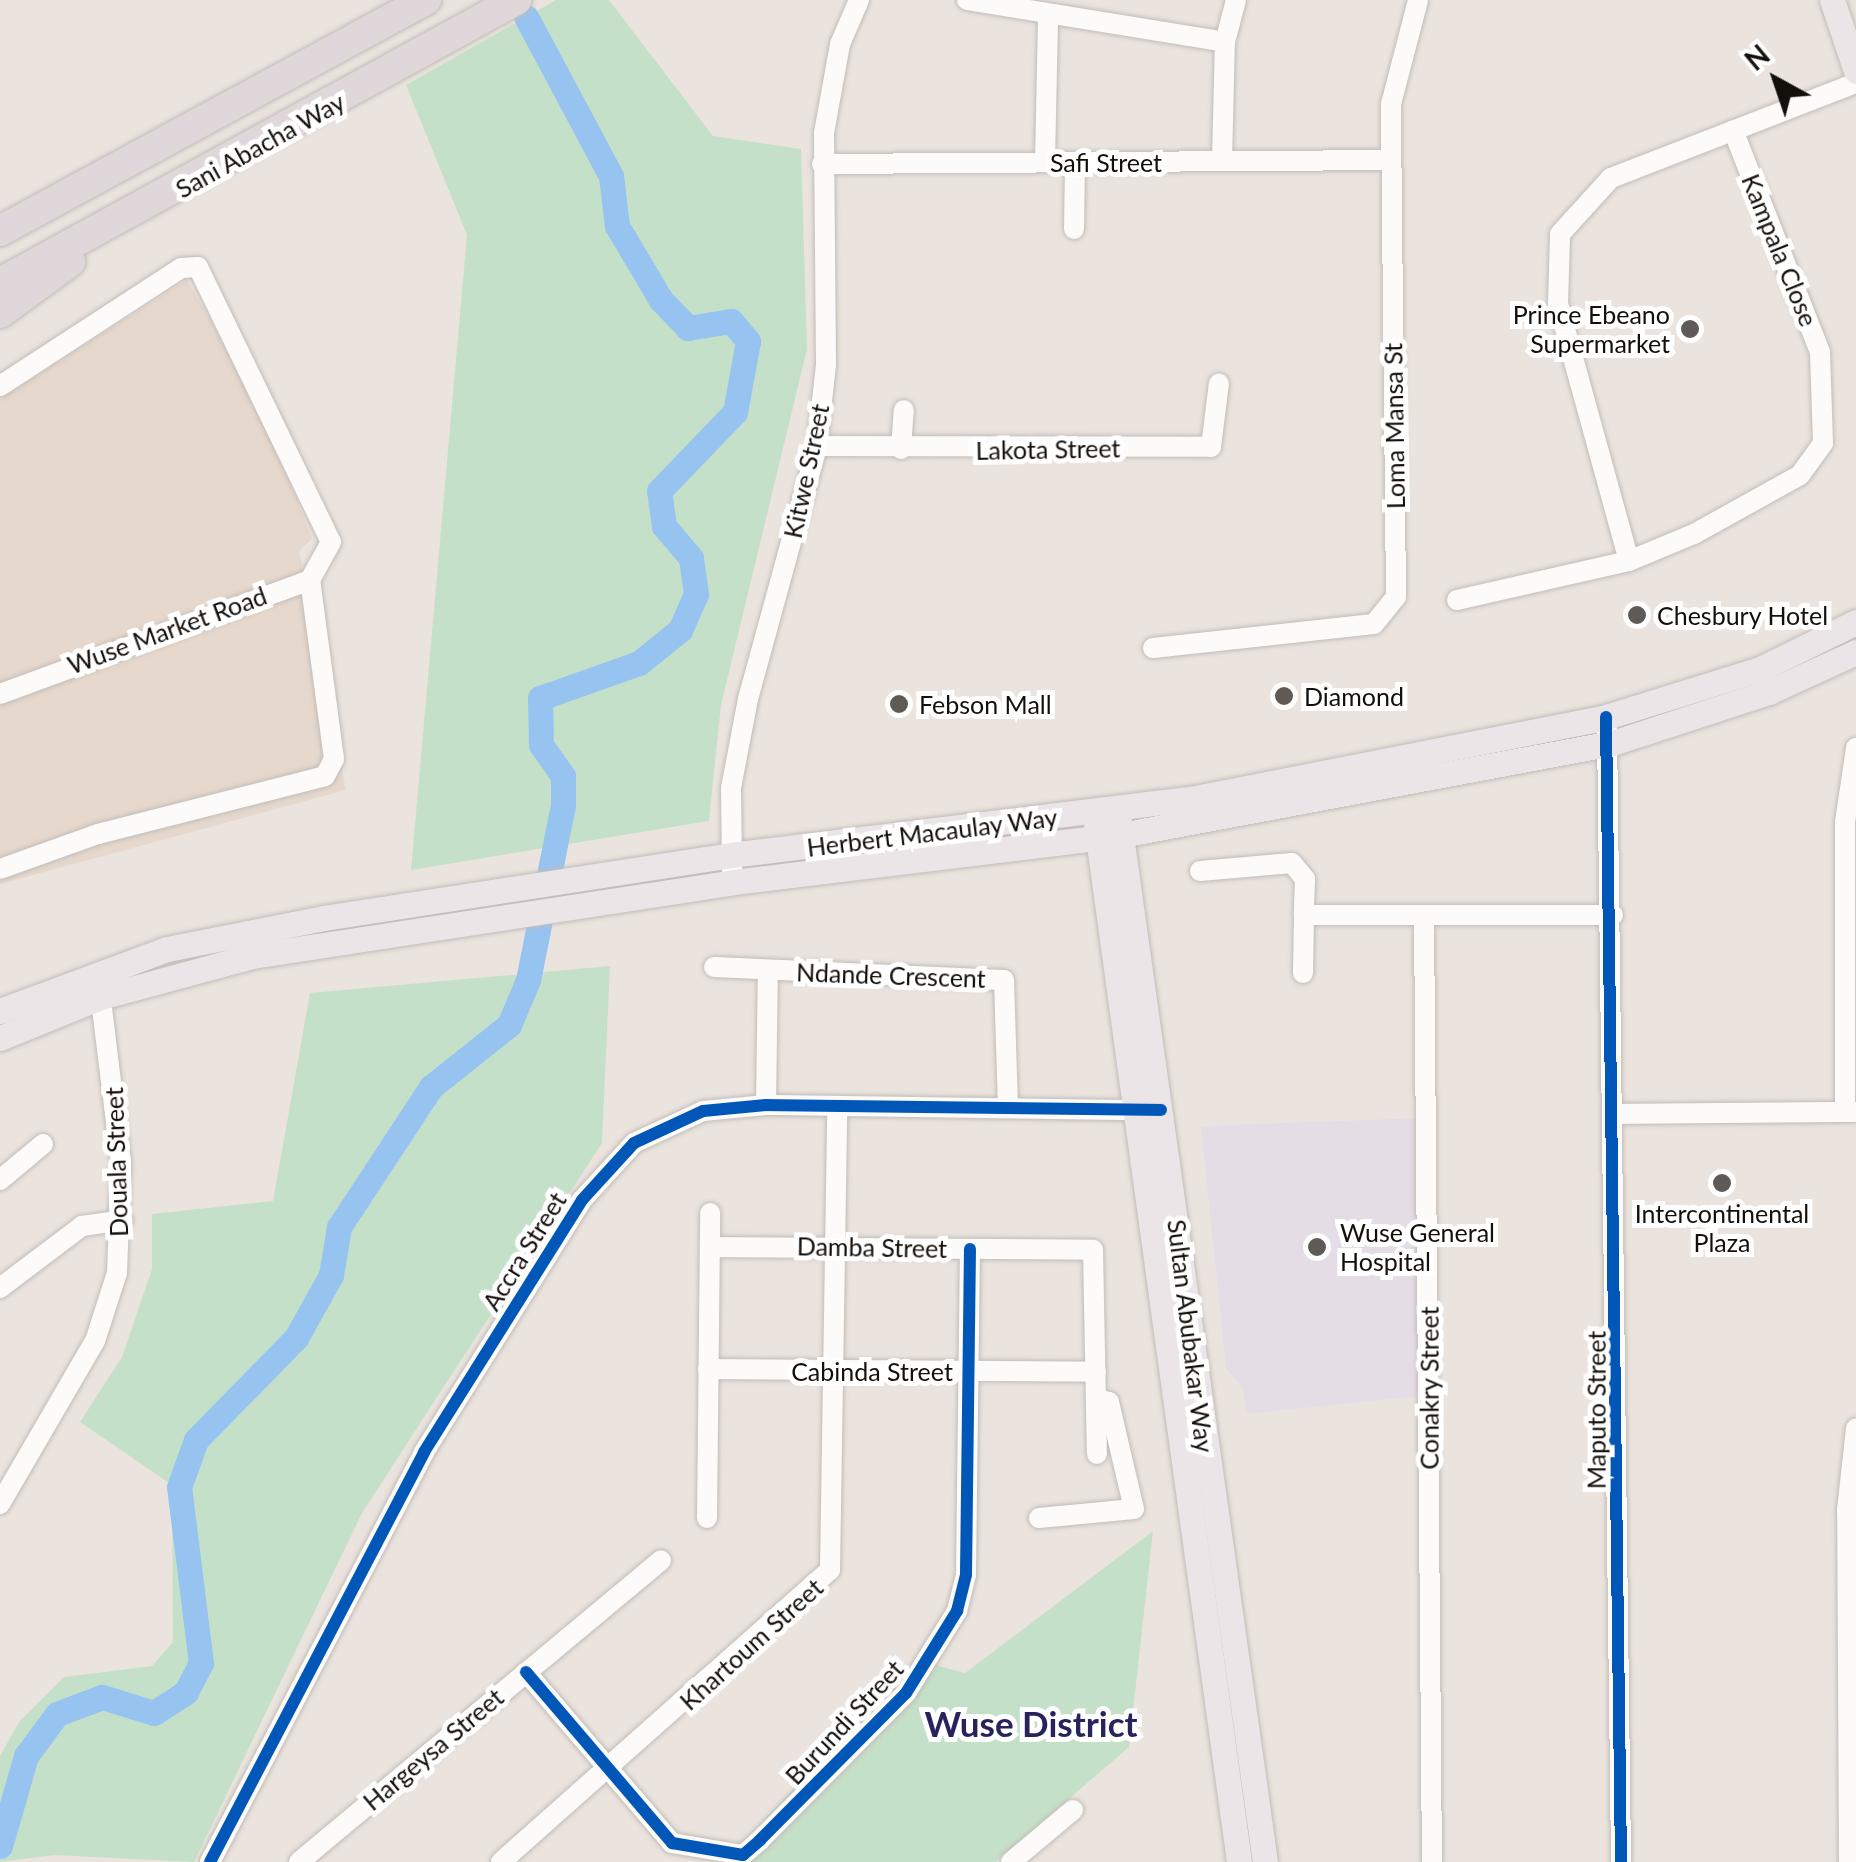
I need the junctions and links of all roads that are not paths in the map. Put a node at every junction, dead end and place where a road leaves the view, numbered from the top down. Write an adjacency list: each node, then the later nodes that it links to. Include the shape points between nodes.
1 (426, 0): 18 (highway, Sani Abacha Way)
2 (516, 0): 20 (highway, Sani Abacha Way)
3 (859, 0): 17 (street, Kitwe Street, via 840,44)
4 (967, 0): 8 (street)
5 (1236, 0): 9 (street)
6 (1418, 0): 13 (street, Loma Mansa St, via 1396,67)
7 (1832, 0): 10 (main road)
8 (1048, 18): 9 (street); 15 (street)
9 (1225, 42): 14 (street)
10 (1856, 71)
11 (1856, 83): 12 (street)
12 (1732, 130): 30 (street, via 1612,178 1560,234 1558,303); 30 (street, Kampala Close, via 1820,352 1824,443 1763,500)
13 (1391, 160): 14 (street, Safi Street); 34 (street, Loma Mansa St, via 1391,608 1374,624)
14 (1222, 161): 16 (street, Safi Street)
15 (1045, 162): 16 (street, Safi Street); 17 (street, Safi Street)
16 (1075, 162): 21 (street)
17 (822, 164): 28 (street, Kitwe Street, via 826,364)
18 (130, 165): 19 (highway); 22 (highway, Sani Abacha Way)
19 (0, 209)
20 (117, 225): 23 (highway, Sani Abacha Way); 24 (highway)
21 (1074, 229)
22 (0, 231)
23 (0, 283)
24 (0, 313)
25 (1219, 383): 29 (street, Lakota Street, via 1212,447)
26 (0, 386): 31 (street, via 181,268 198,267 325,519 326,557)
27 (904, 410): 29 (street)
28 (817, 446): 29 (street, Lakota Street); 41 (street, Kitwe Street, via 748,699 731,788)
29 (901, 449)
30 (1630, 560): 32 (street, Kampala Close)
31 (310, 580): 36 (street, Wuse Market Road); 42 (street, via 334,759 325,776)
32 (1457, 600)
33 (1856, 622): 37 (main road, Herbert Macaulay Way, via 1760,669)
34 (1153, 648)
35 (1856, 652): 38 (main road, Herbert Macaulay Way, via 1769,692)
36 (0, 694)
37 (1606, 717): 38 (street, Maputo Street); 40 (main road, Herbert Macaulay Way)
38 (1609, 744): 40 (main road, Herbert Macaulay Way); 47 (street, Maputo Street)
39 (1856, 748): 58 (street, via 1846,822)
40 (1108, 824): 41 (main road, Herbert Macaulay Way); 44 (main road, Herbert Macaulay Way); 57 (main road, Sultan Abubakar Way)
41 (731, 854): 44 (street, Kitwe Street); 51 (main road, Herbert Macaulay Way, via 200,941)
42 (0, 869)
43 (1200, 871): 45 (street, via 1292,864 1306,879)
44 (733, 882): 51 (main road, Herbert Macaulay Way)
45 (1304, 915): 46 (street); 50 (street)
46 (1424, 915): 47 (street); 90 (street, Conakry Street)
47 (1613, 916): 59 (street, Maputo Street)
48 (714, 967): 49 (street, Ndande Crescent)
49 (768, 970): 54 (street, Ndande Crescent); 56 (street, Ndande Crescent, via 1004,980)
50 (1303, 973)
51 (99, 984): 52 (main road, Herbert Macaulay Way); 53 (main road, Herbert Macaulay Way); 63 (street, Douala Street)
52 (0, 1011)
53 (0, 1038)
54 (766, 1106): 55 (street, Accra Street); 84 (street, Accra Street, via 669,1122 634,1143 582,1200 394,1503)
55 (838, 1106): 56 (street, Accra Street); 64 (street, Khartoum Street)
56 (1008, 1108): 57 (street, Accra Street)
57 (1149, 1110): 88 (main road, Sultan Abubakar Way); 89 (main road, Sultan Abubakar Way)
58 (1850, 1112): 59 (street)
59 (1617, 1114): 91 (street, Maputo Street)
60 (43, 1144): 61 (street)
61 (0, 1180)
62 (710, 1213): 65 (street)
63 (123, 1220): 67 (street, via 82,1226); 75 (street, Douala Street, via 95,1341)
64 (839, 1245): 65 (street, Damba Street); 66 (street, Damba Street); 69 (street, Khartoum Street)
65 (710, 1247): 68 (street)
66 (970, 1249): 70 (street, Burundi Street); 71 (street, Damba Street, via 1094,1250)
67 (0, 1288)
68 (708, 1370): 69 (street, Cabinda Street); 77 (street)
69 (839, 1371): 70 (street, Cabinda Street); 81 (street, Khartoum Street, via 830,1570)
70 (969, 1371): 71 (street, Cabinda Street); 83 (street, Burundi Street, via 966,1574 957,1612 906,1693)
71 (1096, 1372): 72 (street)
72 (1096, 1399): 74 (street); 78 (street, via 1109,1402 1134,1509)
73 (1856, 1428): 76 (street)
74 (1097, 1454)
75 (0, 1504)
76 (1851, 1510): 92 (street)
77 (707, 1518)
78 (1039, 1518)
79 (661, 1560): 80 (street, Hargeysa Street)
80 (526, 1672): 81 (street, Burundi Street); 85 (street, Hargeysa Street)
81 (607, 1772): 83 (street, Burundi Street, via 672,1843); 86 (street, Khartoum Street)
82 (1073, 1810): 87 (street)
83 (745, 1860)
84 (210, 1862)
85 (300, 1862)
86 (500, 1862)
87 (1011, 1862)
88 (1239, 1862)
89 (1265, 1862)
90 (1432, 1862)
91 (1621, 1862)
92 (1849, 1862)

